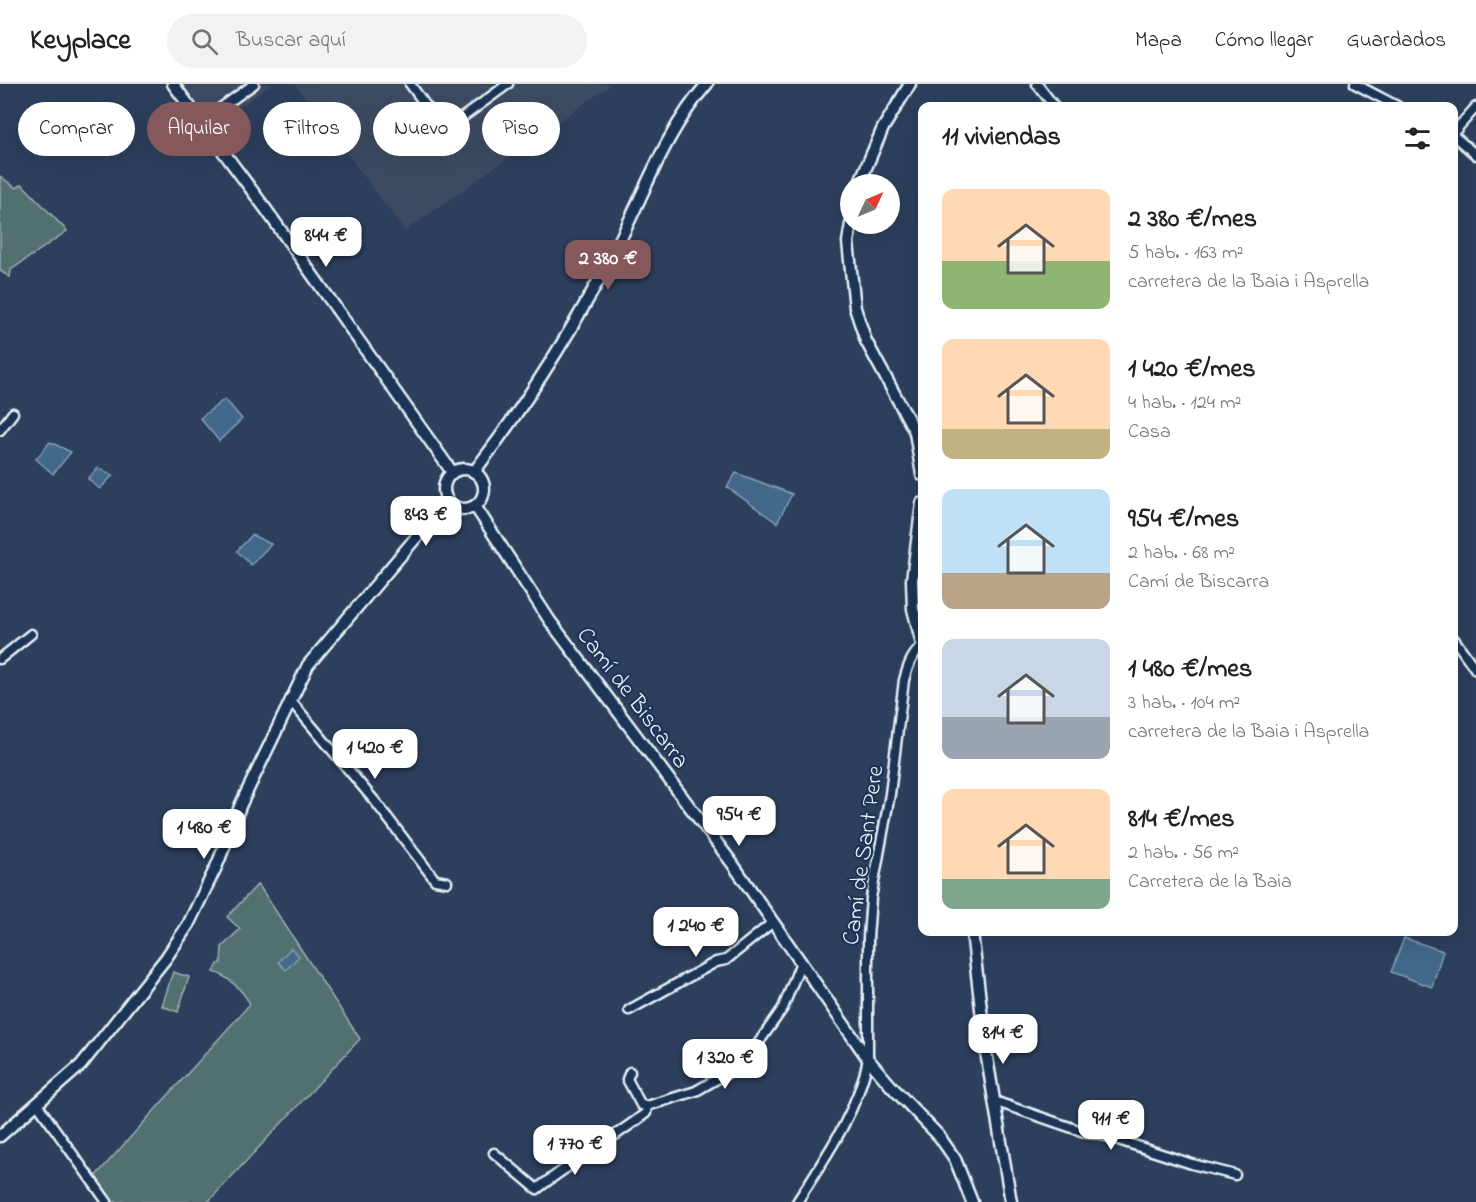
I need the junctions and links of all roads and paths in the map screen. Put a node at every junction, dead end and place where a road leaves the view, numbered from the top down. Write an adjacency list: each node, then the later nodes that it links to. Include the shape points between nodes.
1 (173, 84): 9 (main road)
2 (254, 84): 10 (street)
3 (410, 84): 4 (street, via 437,121 452,125)
4 (508, 84)
5 (707, 84): 24 (main road, via 658,157 613,254 536,388)
6 (910, 84): 18 (main road, via 883,128)
7 (1037, 84): 11 (street)
8 (1354, 84): 12 (street)
9 (186, 102)
10 (229, 102)
11 (1051, 102)
12 (1389, 102)
13 (1476, 107): 14 (street)
14 (1458, 129)
15 (1458, 138): 16 (street)
16 (1476, 155)
17 (226, 156): 23 (main road)
18 (863, 174)
19 (850, 234): 22 (main road, via 855,308 866,341 915,432)
20 (13, 413): 21 (street)
21 (0, 430)
22 (918, 450)
23 (452, 472): 24 (main road); 25 (main road, via 443,487)
24 (474, 472): 26 (main road, via 484,487 482,499)
25 (447, 501): 26 (main road, via 461,510); 34 (main road, via 308,665)
26 (475, 506): 36 (main road, Camí de Biscarra, via 550,621)
27 (918, 552): 28 (main road, via 912,580)
28 (918, 629)
29 (31, 634): 32 (street)
30 (1458, 645): 33 (street)
31 (918, 650): 40 (street, Camí de Sant Pere, via 908,663 904,680 890,794 871,898)
32 (0, 659)
33 (1476, 670)
34 (290, 700): 35 (street, via 435,879); 43 (main road, via 188,925 81,1065)
35 (447, 882)
36 (773, 921): 38 (main road, Camí de Biscarra); 39 (street, via 726,960)
37 (972, 936): 42 (main road)
38 (801, 962): 40 (main road, Camí de Biscarra); 44 (street, via 783,1008 750,1055 696,1091)
39 (628, 1010)
40 (868, 1059): 49 (street, Camí de Sant Pere, via 841,1131); 50 (main road, Camí de Biscarra, via 939,1136 955,1159)
41 (630, 1072): 44 (street, via 627,1078 641,1105)
42 (994, 1101): 47 (street, via 1087,1133); 51 (main road)
43 (37, 1104): 45 (main road); 48 (street)
44 (647, 1106): 46 (street, via 646,1113 537,1189)
45 (0, 1136)
46 (494, 1153)
47 (1235, 1175)
48 (107, 1202)
49 (798, 1202)
50 (972, 1202)
51 (1011, 1202)

